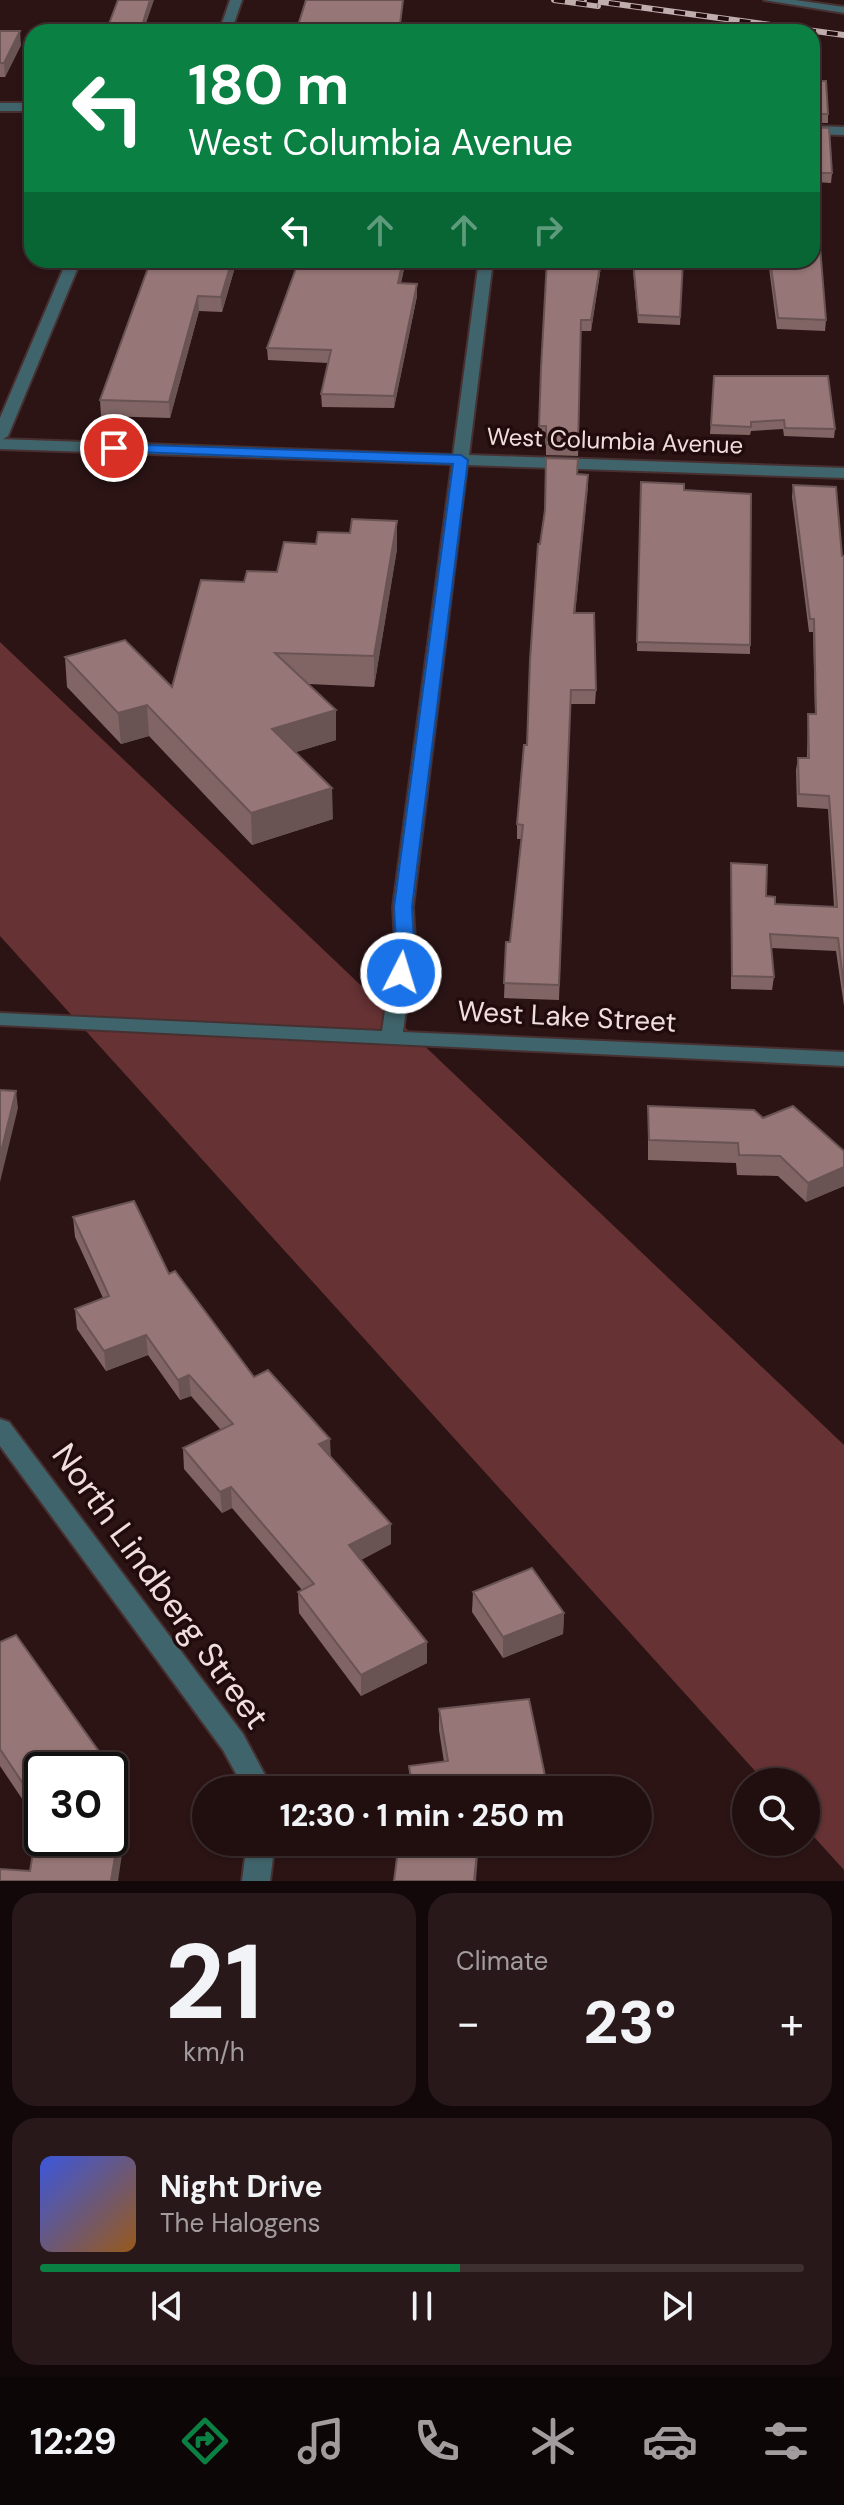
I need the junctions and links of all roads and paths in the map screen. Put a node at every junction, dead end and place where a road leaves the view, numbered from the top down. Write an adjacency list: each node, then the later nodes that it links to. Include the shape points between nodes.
1 (236, 0): 4 (street)
2 (770, 0): 3 (street)
3 (844, 10)
4 (228, 24)
5 (0, 107): 6 (street)
6 (24, 107)
7 (820, 130): 8 (street)
8 (844, 131)
9 (71, 268): 11 (street)
10 (485, 268): 13 (street)
11 (0, 436)
12 (0, 444): 13 (street, West Columbia Avenue)
13 (461, 460): 14 (street, West Columbia Avenue); 16 (street, via 403,907 405,942)
14 (844, 473)
15 (0, 1019): 16 (street, West Lake Street)
16 (392, 1035): 17 (street, West Lake Street)
17 (844, 1059)
18 (0, 1428): 19 (street, North Lindberg Street)
19 (253, 1776)
20 (259, 1856): 21 (street)
21 (256, 1881)

